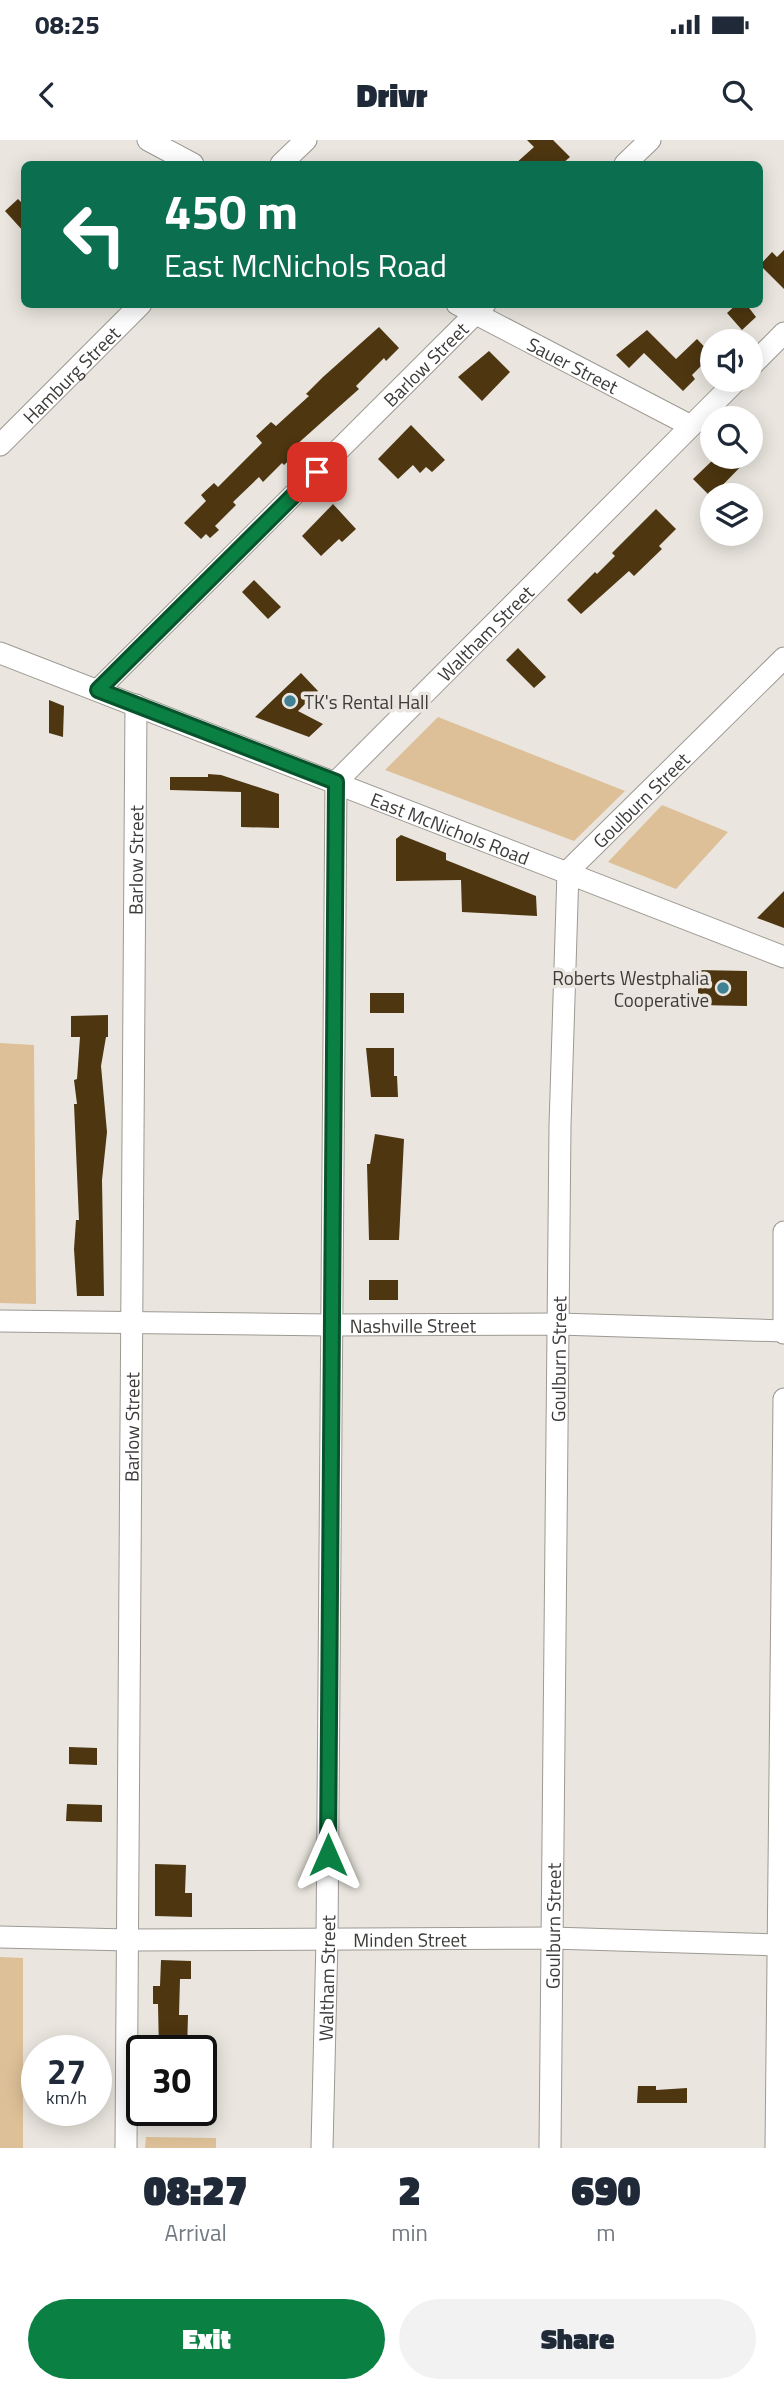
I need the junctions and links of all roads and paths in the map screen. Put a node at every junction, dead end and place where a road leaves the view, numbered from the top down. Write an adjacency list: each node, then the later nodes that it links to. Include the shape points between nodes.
1 (149, 140): 4 (street)
2 (306, 140): 5 (street)
3 (650, 140): 6 (street)
4 (188, 161)
5 (284, 161)
6 (628, 161)
7 (137, 308): 13 (street, Hamburg Street)
8 (472, 308): 12 (street, Sauer Street); 16 (street, Barlow Street)
9 (784, 333): 10 (street)
10 (763, 354)
11 (725, 392): 12 (street, Waltham Street)
12 (691, 426): 18 (street, Waltham Street)
13 (0, 445)
14 (0, 653): 16 (street, East McNichols Road)
15 (784, 658): 19 (street, Goulburn Street)
16 (98, 690): 17 (street, East McNichols Road)
17 (136, 705): 18 (street, East McNichols Road); 23 (street, Barlow Street)
18 (336, 782): 19 (street, East McNichols Road); 25 (street, Waltham Street)
19 (568, 872): 20 (street, East McNichols Road); 24 (street, Goulburn Street)
20 (784, 957)
21 (784, 1232): 26 (street)
22 (0, 1321): 23 (street, Nashville Street)
23 (131, 1323): 25 (street, Nashville Street); 31 (street, Barlow Street)
24 (559, 1324): 25 (street, Nashville Street); 26 (street, Nashville Street); 30 (street, Goulburn Street)
25 (330, 1325): 29 (street, Waltham Street)
26 (784, 1332)
27 (784, 1399): 32 (street)
28 (0, 1937): 31 (street, Minden Street)
29 (327, 1938): 30 (street, Minden Street); 31 (street, Minden Street); 34 (street, Waltham Street)
30 (552, 1938): 32 (street, Minden Street); 35 (street, Goulburn Street)
31 (128, 1940): 33 (street, Barlow Street)
32 (777, 1945): 36 (street)
33 (126, 2148)
34 (322, 2148)
35 (550, 2148)
36 (776, 2148)

